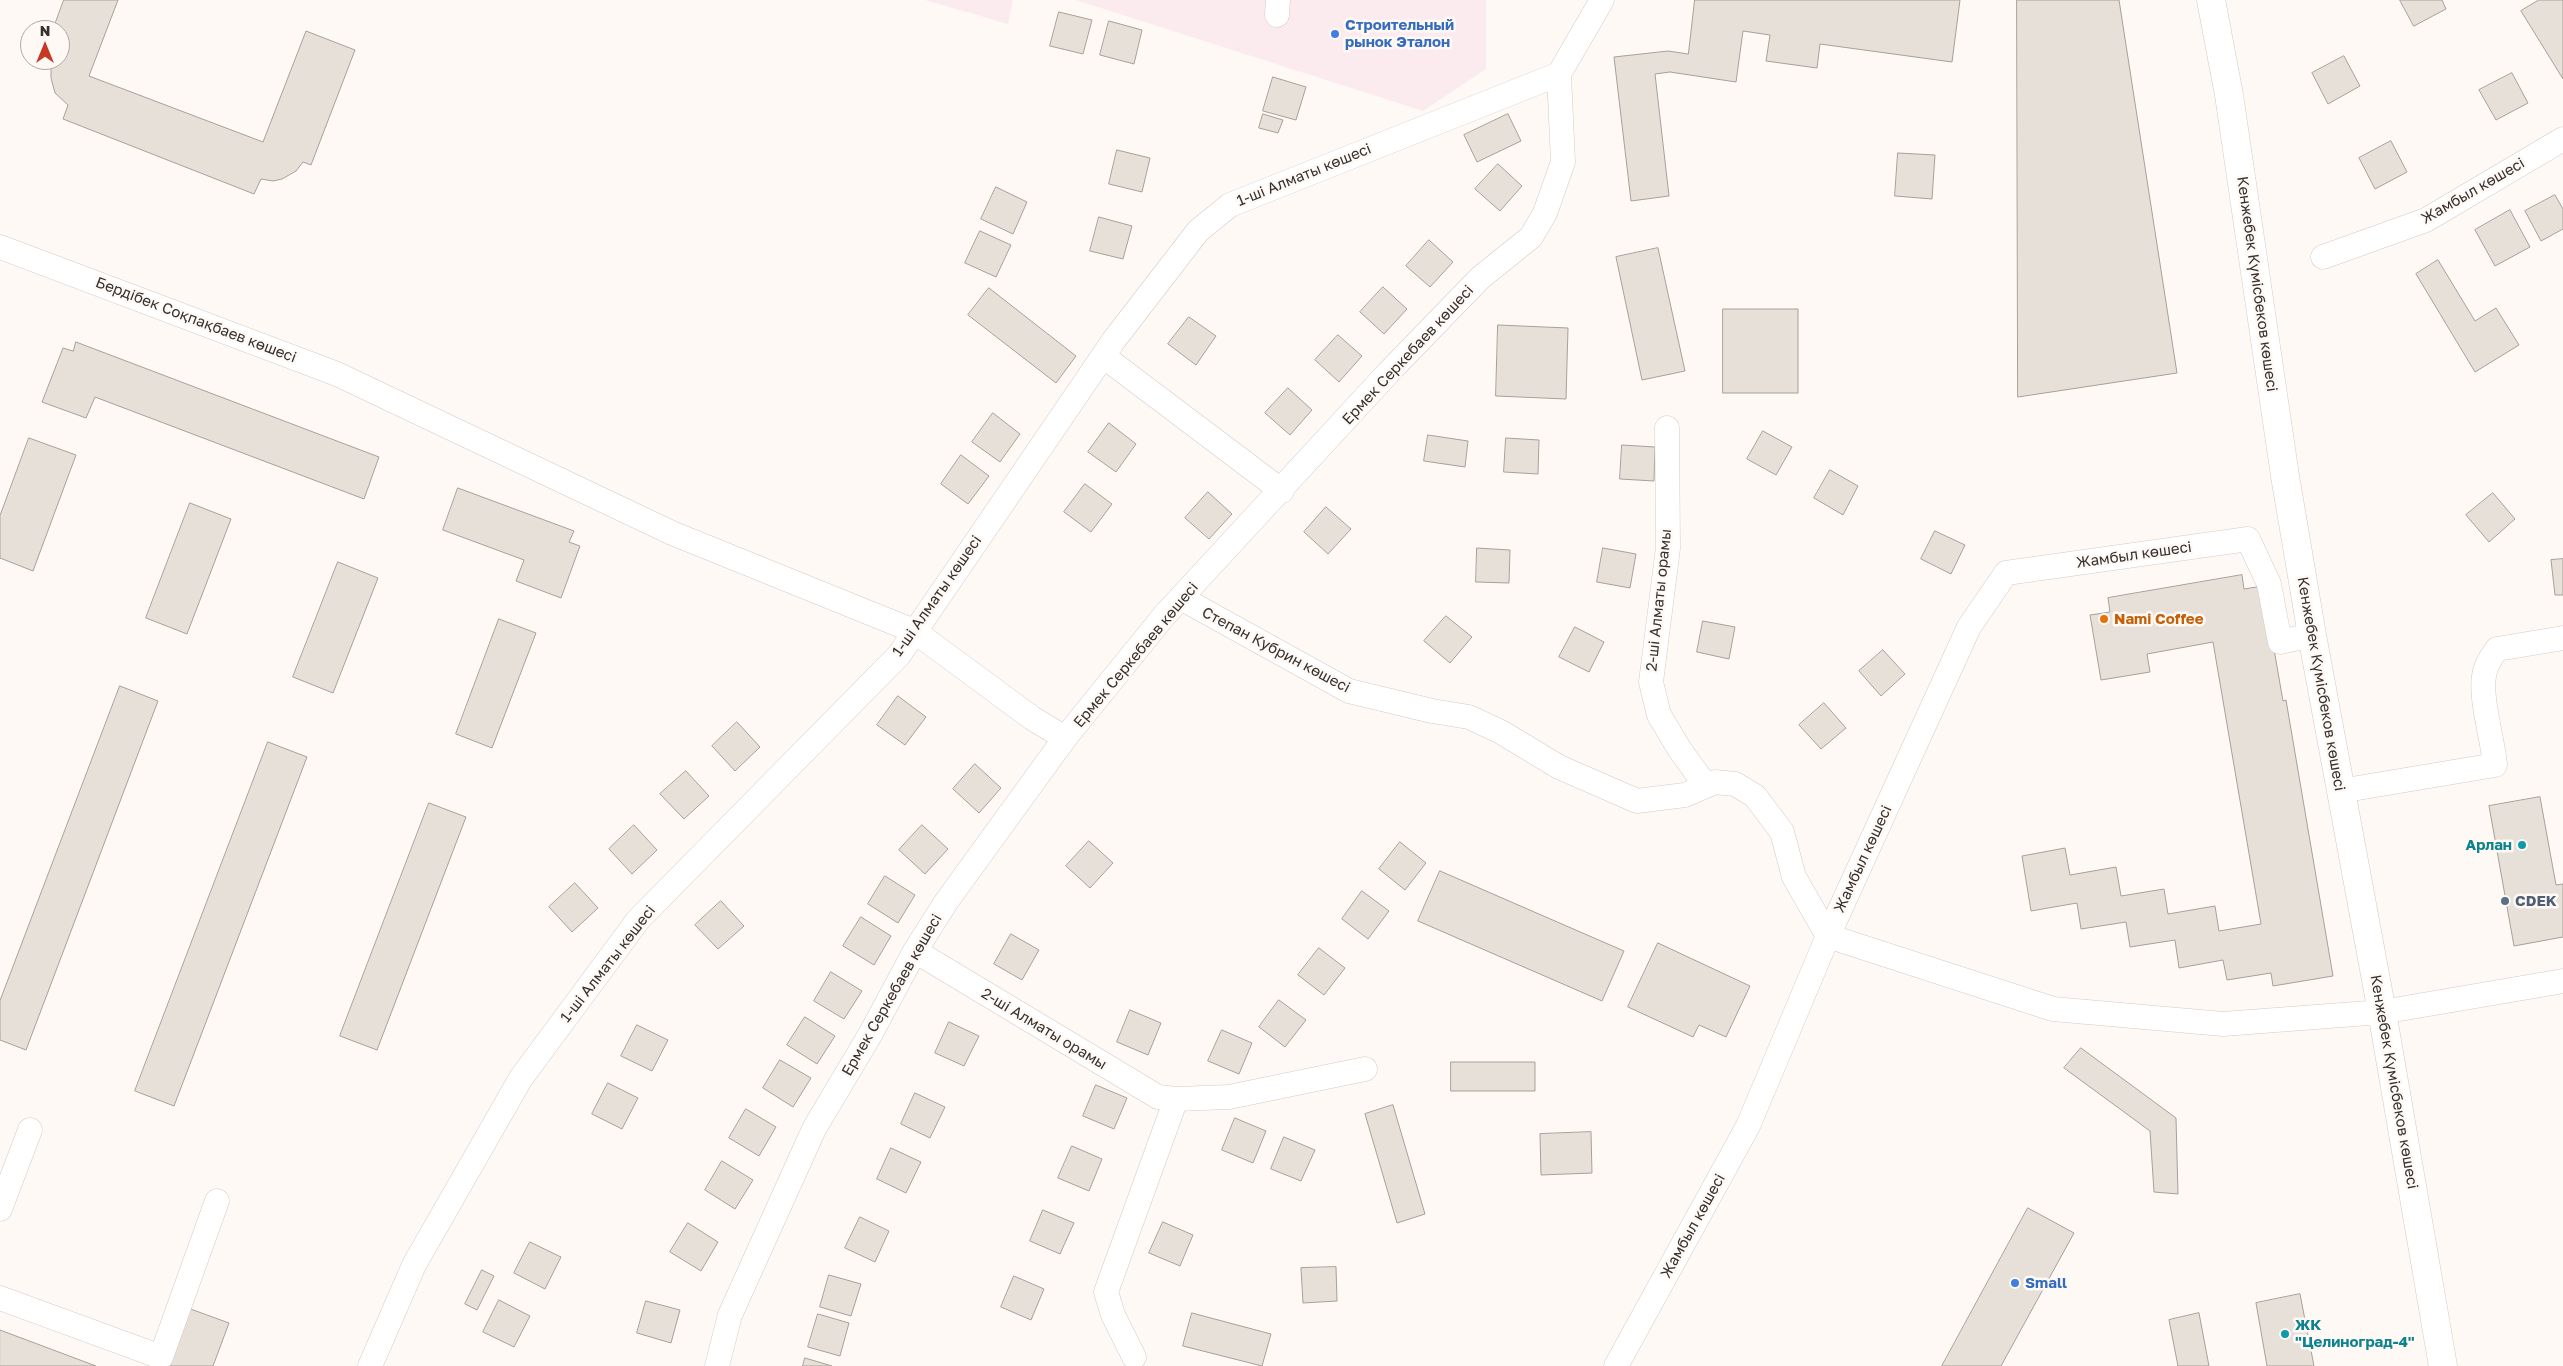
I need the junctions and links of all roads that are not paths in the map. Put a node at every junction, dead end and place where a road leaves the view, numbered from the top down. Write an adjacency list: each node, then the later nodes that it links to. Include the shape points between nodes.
1 (1602, 0): 3 (street)
2 (2211, 0): 12 (street, Кенжебек Күмісбеков көшесі, via 2229,95 2285,476)
3 (1559, 74): 7 (street, 1-ші Алматы көшесі, via 1230,205 1198,231); 9 (street, Ермек Серкебаев көшесі, via 1563,162 1545,213 1531,237 1480,278)
4 (2563, 139): 6 (street, Жамбыл көшесі, via 2426,220)
5 (0, 247): 11 (street, Бердібек Соқпақбаев көшесі, via 337,374 672,533)
6 (2323, 257)
7 (1103, 356): 9 (street); 11 (street, 1-ші Алматы көшесі)
8 (1667, 428): 15 (street, 2-ші Алматы орамы, via 1668,548 1651,682 1659,715)
9 (1282, 491): 10 (street, Ермек Серкебаев көшесі)
10 (1181, 598): 14 (street, Ермек Серкебаев көшесі); 15 (street, Степан Кубрин көшесі, via 1349,691 1469,717 1559,767 1637,801 1685,795)
11 (914, 631): 14 (street, Бердібек Соқпақбаев көшесі, via 1032,718); 28 (street, 1-ші Алматы көшесі, via 899,655 638,920 597,975 521,1078 414,1265)
12 (2312, 635): 16 (street, Кенжебек Күмісбеков көшесі); 17 (street, Жамбыл көшесі, via 2280,642 2269,584 2248,538 2006,573 1969,627)
13 (2563, 638): 16 (street, via 2497,649 2487,664 2483,677 2484,697 2495,764)
14 (1066, 738): 18 (street, Ермек Серкебаев көшесі)
15 (1706, 786): 17 (street, Степан Кубрин көшесі, via 1715,782 1736,784 1755,796 1782,832 1794,877)
16 (2340, 791): 20 (street, Кенжебек Күмісбеков көшесі)
17 (1828, 936): 20 (street, via 2053,1008 2223,1024); 30 (street, Жамбыл көшесі, via 1748,1126)
18 (914, 951): 22 (street, 2-ші Алматы орамы, via 1158,1097); 29 (street, Ермек Серкебаев көшесі, via 871,1033 814,1129 730,1315)
19 (2563, 981): 20 (street)
20 (2382, 1012): 31 (street, Кенжебек Күмісбеков көшесі)
21 (1365, 1070): 22 (street, 2-ші Алматы орамы, via 1229,1097)
22 (1176, 1099): 27 (street, via 1106,1292 1113,1315)
23 (30, 1130): 25 (street)
24 (218, 1201): 26 (street, via 161,1356)
25 (0, 1209)
26 (0, 1298)
27 (1134, 1357)
28 (370, 1366)
29 (717, 1366)
30 (1616, 1366)
31 (2444, 1366)

